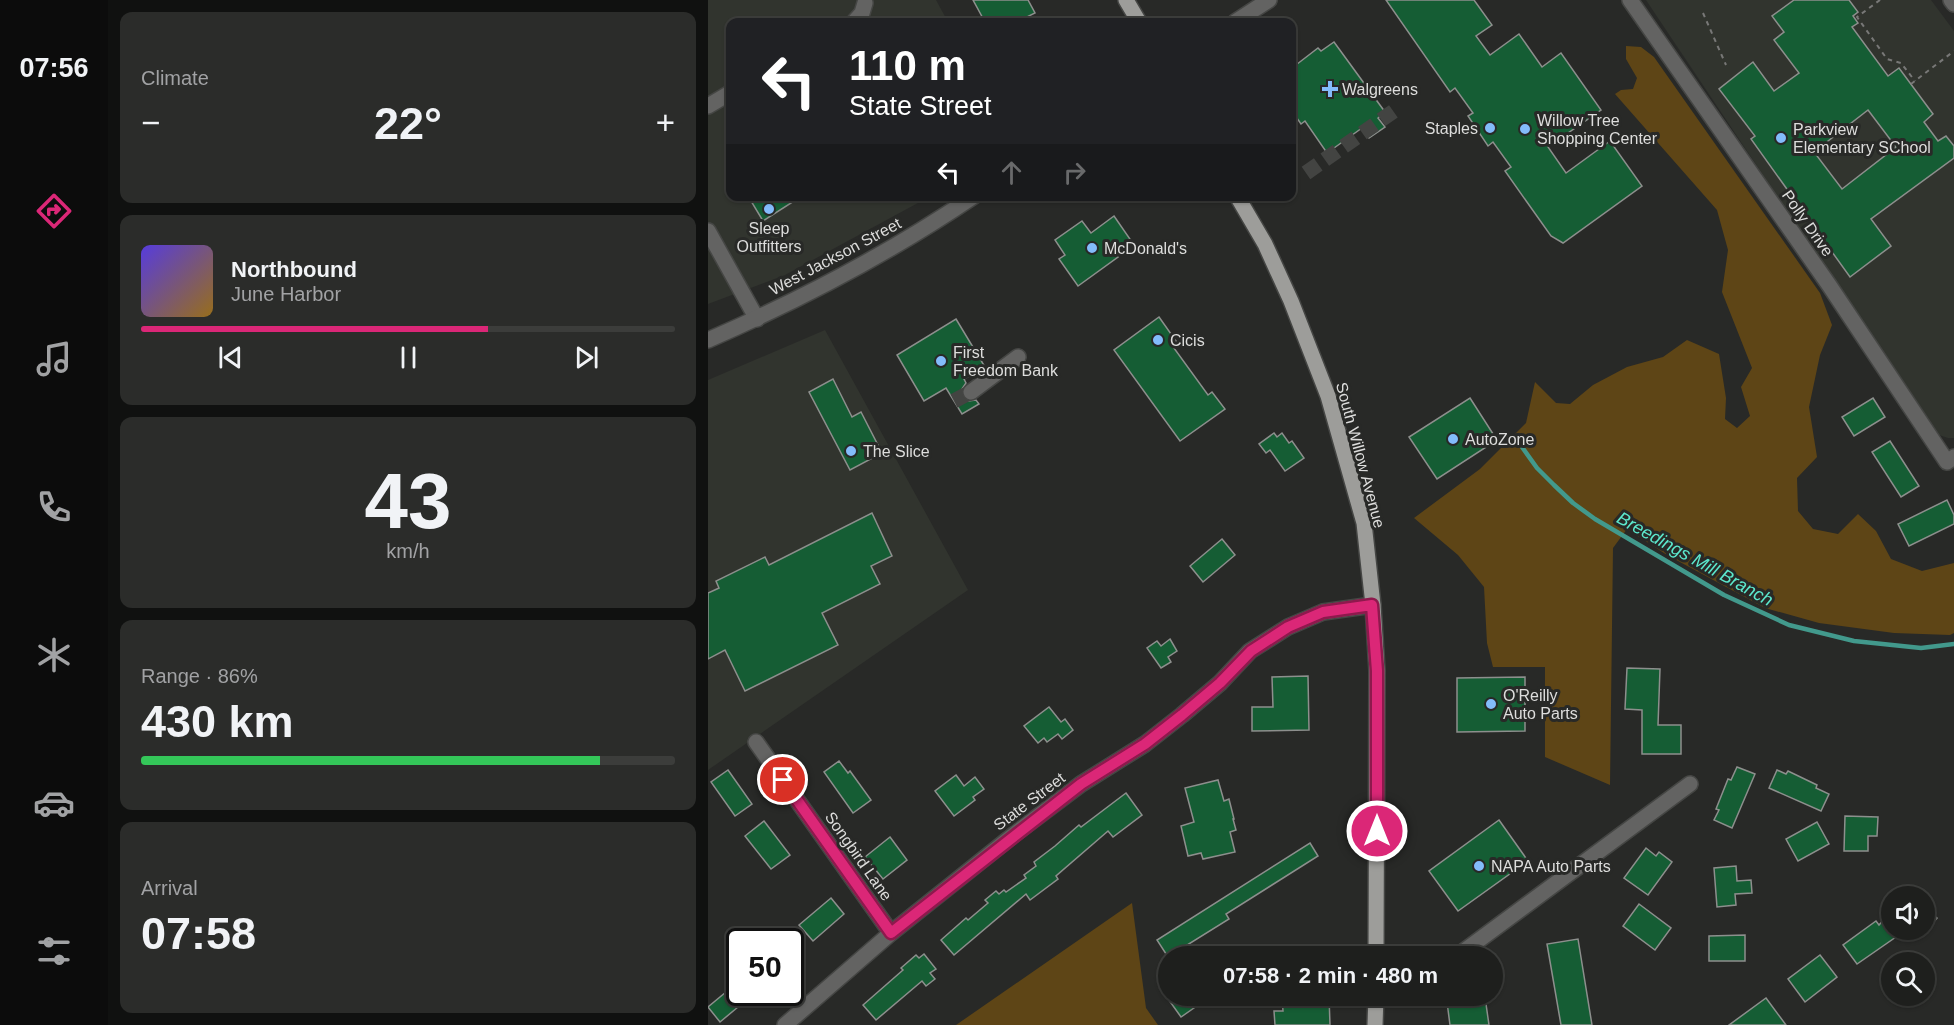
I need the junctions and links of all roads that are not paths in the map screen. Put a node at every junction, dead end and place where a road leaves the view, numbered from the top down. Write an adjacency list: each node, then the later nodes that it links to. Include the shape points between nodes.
1 (1126, 0): 8 (main road)
2 (1269, 0): 9 (street)
3 (1630, 0): 19 (street, Polly Drive, via 1823,275 1947,462)
4 (1951, 0): 6 (street)
5 (865, 3): 7 (street)
6 (1954, 4)
7 (858, 18)
8 (1136, 18)
9 (1241, 18)
10 (726, 95): 11 (street)
11 (708, 106)
12 (966, 201): 15 (street, West Jackson Street, via 856,268)
13 (1240, 201): 20 (main road, South Willow Avenue, via 1291,301 1328,396 1364,523)
14 (708, 231): 15 (street)
15 (757, 319): 16 (street, West Jackson Street)
16 (708, 340)
17 (1018, 357): 18 (street)
18 (971, 392)
19 (1954, 457)
20 (1372, 605): 23 (street, State Street, via 1323,612 1288,627 1251,651 1220,683 1145,744 1081,784); 24 (main road, South Willow Avenue, via 1377,680)
21 (756, 742): 23 (street, Songbird Lane)
22 (1690, 784): 25 (street)
23 (891, 933): 27 (street, State Street)
24 (1376, 946)
25 (1471, 946)
26 (1376, 1006): 28 (main road)
27 (785, 1025)
28 (1375, 1025)

